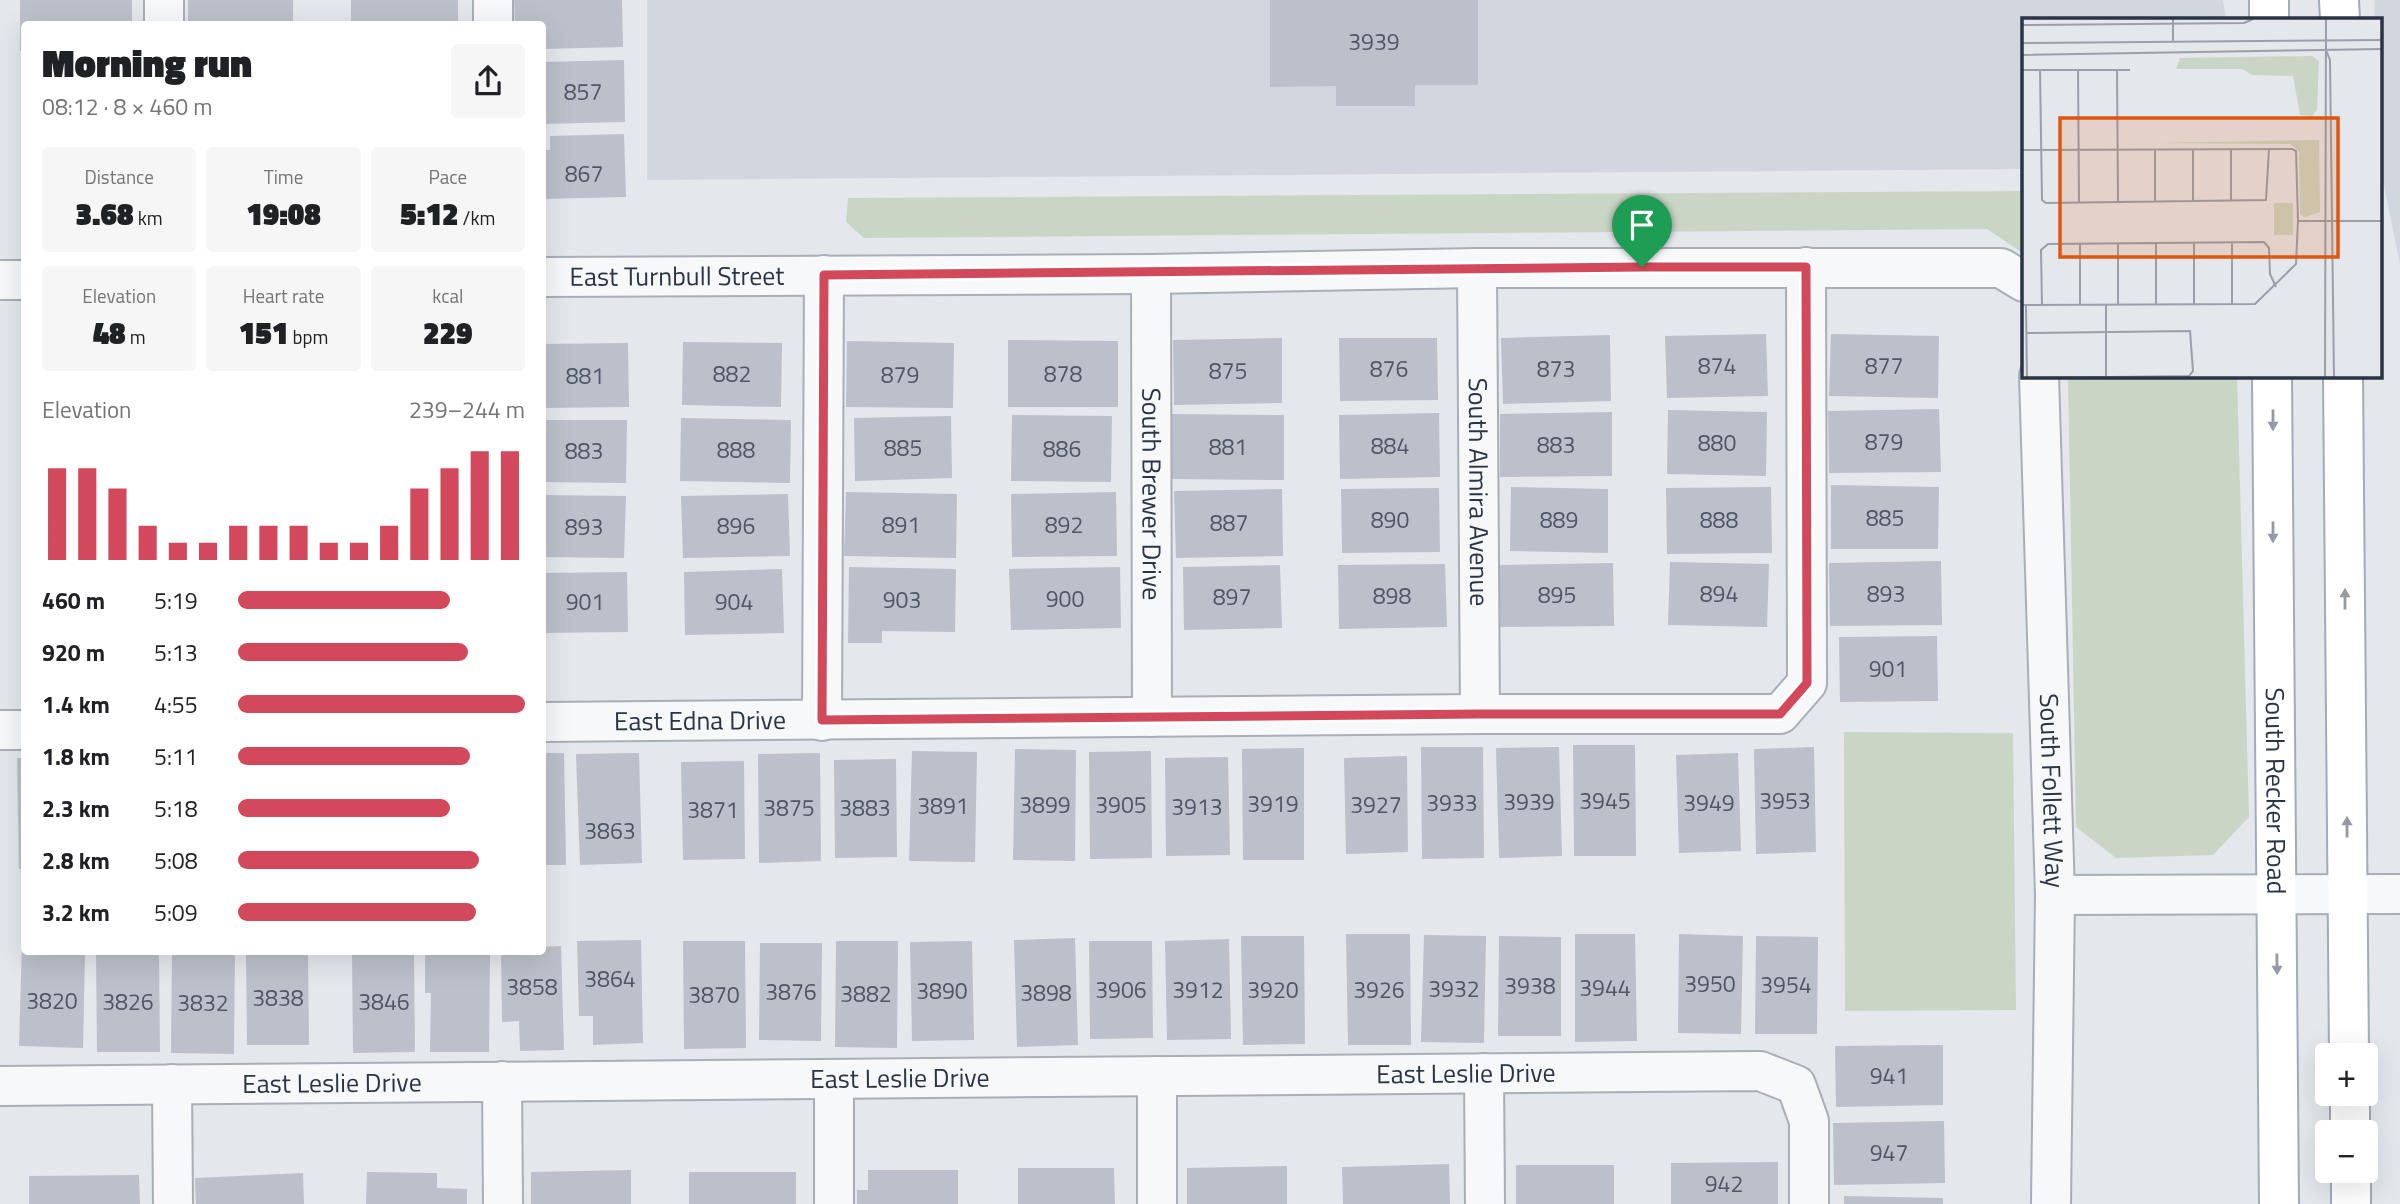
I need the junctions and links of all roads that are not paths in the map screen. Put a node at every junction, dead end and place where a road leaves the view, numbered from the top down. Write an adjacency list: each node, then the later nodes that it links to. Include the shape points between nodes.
1 (164, 0): 7 (street)
2 (493, 0): 8 (street)
3 (2269, 0): 5 (main road)
4 (2339, 0): 6 (main road)
5 (2269, 18)
6 (2340, 18)
7 (164, 21)
8 (493, 21)
9 (1806, 267): 10 (street, East Turnbull Street); 16 (street, East Turnbull Street, via 2001,268); 20 (street, East Edna Drive, via 1807,683 1780,714)
10 (1477, 268): 11 (street, East Turnbull Street); 20 (street, South Almira Avenue)
11 (1151, 274): 12 (street, East Turnbull Street); 21 (street, South Brewer Drive)
12 (824, 275): 13 (street, East Turnbull Street); 22 (street)
13 (546, 277)
14 (0, 280): 15 (street)
15 (21, 280)
16 (2022, 281)
17 (2039, 378): 27 (street, South Follett Way)
18 (2272, 378): 29 (main road, South Recker Road, one-way to 29)
19 (2343, 378): 28 (main road, one-way to 19)
20 (1480, 714): 21 (street, East Edna Drive)
21 (1152, 717): 22 (street, East Edna Drive)
22 (822, 720): 23 (street, East Edna Drive)
23 (546, 722)
24 (0, 730): 25 (street)
25 (21, 730)
26 (2400, 894): 28 (street)
27 (2055, 895): 29 (street); 44 (street, South Follett Way)
28 (2348, 895): 29 (street); 30 (main road)
29 (2276, 896): 45 (main road, South Recker Road, one-way to 45)
30 (2349, 1043)
31 (1484, 1073): 32 (street, East Leslie Drive); 42 (street); 43 (street, East Leslie Drive, via 1760,1071 1796,1086 1808,1121)
32 (1157, 1076): 33 (street, East Leslie Drive); 41 (street)
33 (834, 1079): 34 (street, East Leslie Drive); 40 (street)
34 (502, 1081): 35 (street, East Leslie Drive); 39 (street)
35 (172, 1084): 36 (street, East Leslie Drive); 38 (street)
36 (0, 1086)
37 (2351, 1183): 46 (main road)
38 (173, 1204)
39 (503, 1204)
40 (834, 1204)
41 (1157, 1204)
42 (1485, 1204)
43 (1809, 1204)
44 (2051, 1204)
45 (2279, 1204)
46 (2351, 1204)

